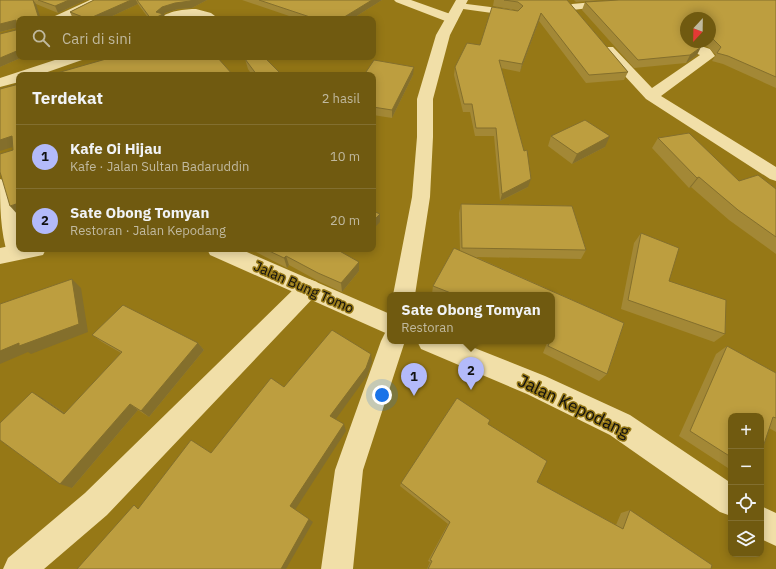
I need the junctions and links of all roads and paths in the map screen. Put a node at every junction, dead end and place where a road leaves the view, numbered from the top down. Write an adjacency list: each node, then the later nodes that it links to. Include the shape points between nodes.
1 (100, 0): 7 (street)
2 (400, 0): 4 (street)
3 (613, 3): 5 (lane)
4 (458, 8): 6 (lane); 22 (street, via 443,35 425,99 426,137 421,197)
5 (573, 9)
6 (516, 14)
7 (65, 16)
8 (177, 16): 9 (street, via 191,12)
9 (206, 16)
10 (597, 37): 16 (street)
11 (695, 48): 16 (street, via 708,56)
12 (68, 60): 13 (street)
13 (34, 72)
14 (16, 78): 15 (street)
15 (0, 84)
16 (650, 96): 17 (street)
17 (776, 175)
18 (0, 185): 19 (street)
19 (16, 249)
20 (224, 252): 21 (street, Jalan Bung Tomo)
21 (309, 288): 23 (street, Jalan Bung Tomo); 29 (street, via 96,504)
22 (405, 292)
23 (387, 324)
24 (392, 344): 30 (street, via 349,470)
25 (436, 344): 26 (street, Jalan Kepodang, via 536,385 620,426)
26 (728, 499)
27 (764, 523): 28 (street)
28 (776, 531)
29 (19, 569)
30 (337, 569)

